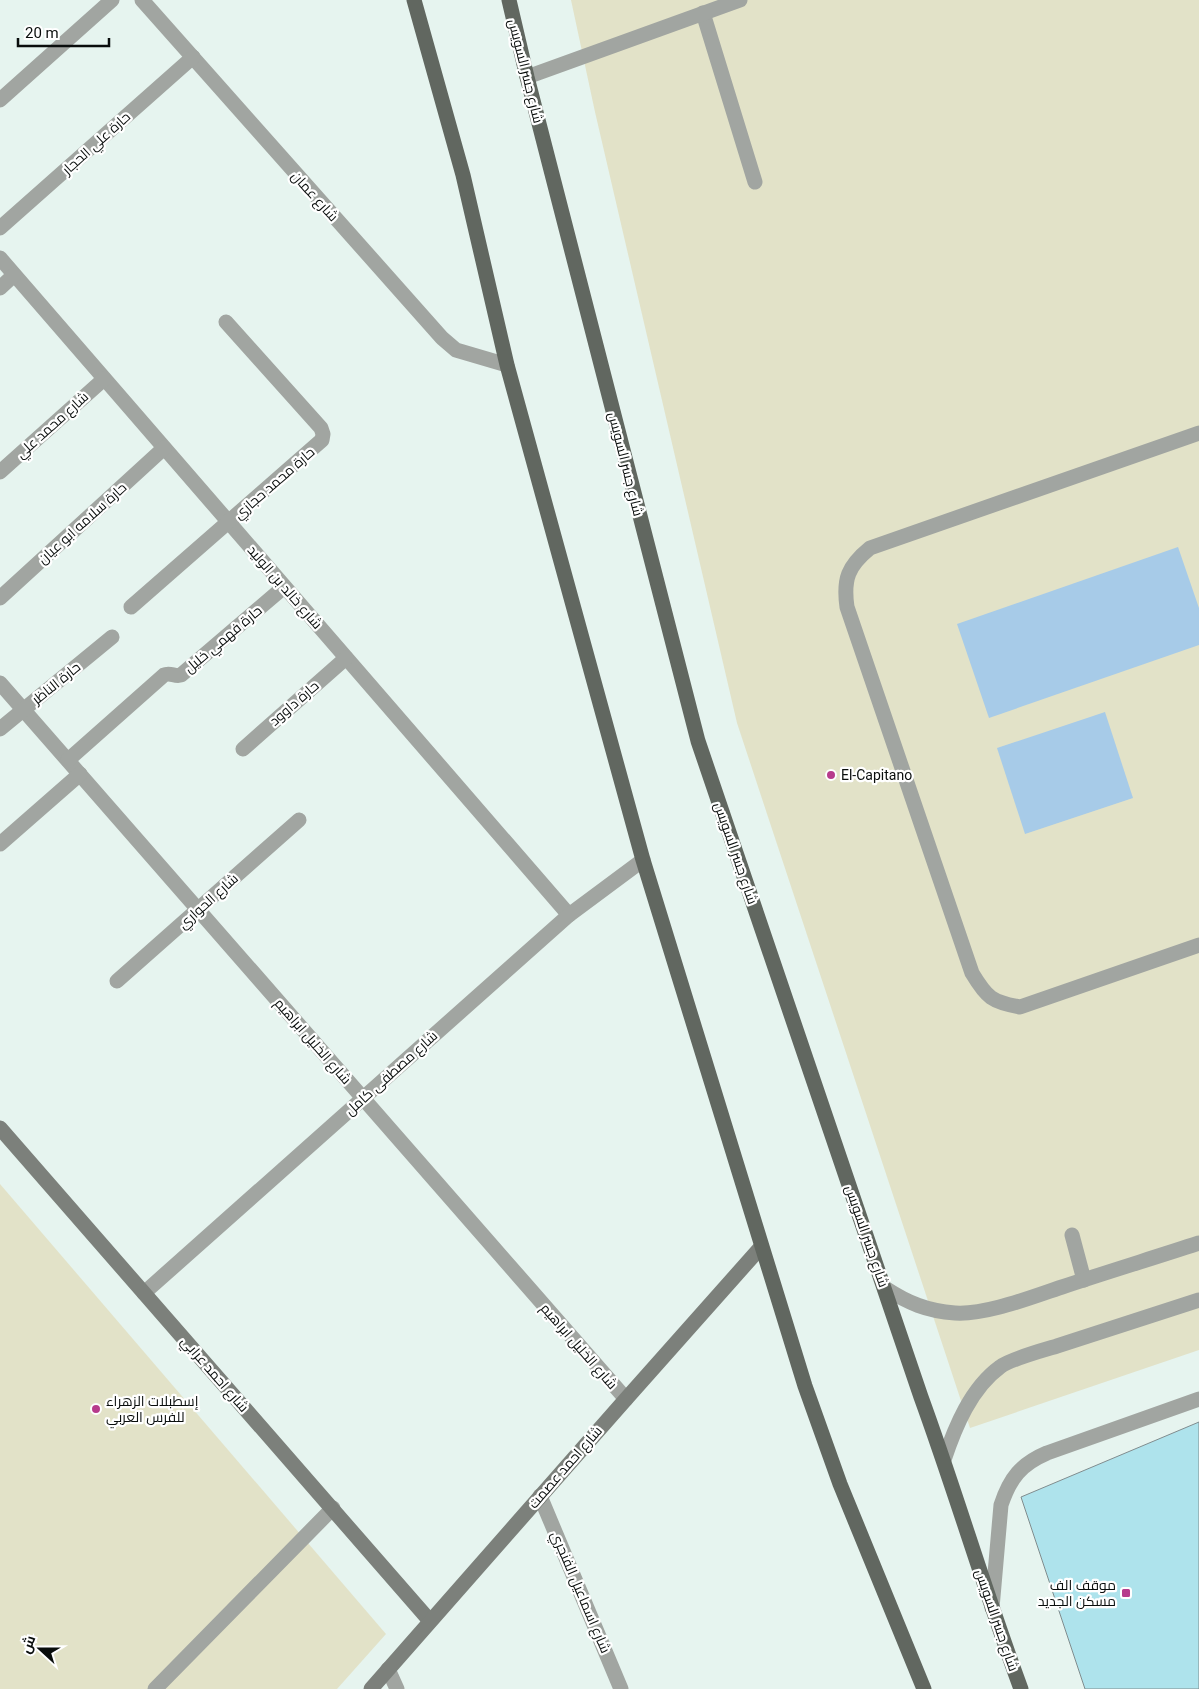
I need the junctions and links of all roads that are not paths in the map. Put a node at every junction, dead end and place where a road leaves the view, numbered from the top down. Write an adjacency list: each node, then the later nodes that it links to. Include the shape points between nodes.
1 (112, 0): 9 (street)
2 (142, 0): 7 (street, شارع عمان)
3 (414, 0): 16 (main road, via 463,175)
4 (509, 0): 8 (main road, شارع جسر السويس)
5 (740, 0): 6 (street)
6 (703, 13): 8 (street); 10 (street)
7 (192, 57): 11 (street, حارة علي الحجار); 16 (street, شارع عمان, via 442,338 456,350)
8 (527, 76): 46 (main road, شارع جسر السويس, via 698,741)
9 (0, 100)
10 (755, 182)
11 (0, 228)
12 (0, 258): 13 (street, شارع خالد بن الوليد)
13 (14, 275): 14 (street); 17 (street, شارع خالد بن الوليد)
14 (0, 288)
15 (226, 322): 21 (street, حارة محمد حجازي, via 323,434 322,440)
16 (506, 364): 35 (main road)
17 (104, 379): 19 (street, شارع خالد بن الوليد); 20 (street, شارع محمد علي)
18 (1199, 433): 38 (street, via 870,548 857,558 848,574 845,591 847,608 972,973 983,991 1000,1003 1020,1007)
19 (164, 448): 21 (street, شارع خالد بن الوليد); 23 (street, حارة سلامه ابو عيان)
20 (0, 472)
21 (228, 522): 22 (street, شارع خالد بن الوليد); 24 (street, حارة محمد حجازي)
22 (284, 587): 26 (street, شارع خالد بن الوليد); 31 (street, حارة فهمي خليل, via 181,675 164,675)
23 (0, 598)
24 (131, 607)
25 (112, 637): 28 (street, حارة الناظر)
26 (346, 658): 30 (street, حارة داوود); 37 (street, شارع خالد بن الوليد)
27 (0, 683): 28 (street, شارع الخليل ابراهيم)
28 (23, 710): 29 (street, حارة الناظر); 31 (street, شارع الخليل ابراهيم)
29 (0, 729)
30 (243, 749)
31 (68, 760): 32 (street, شارع الخليل ابراهيم)
32 (80, 774): 34 (street); 36 (street, شارع الخليل ابراهيم)
33 (299, 820): 36 (street, شارع الحواري)
34 (0, 844)
35 (643, 860): 37 (street, شارع مصطفى كامل); 44 (main road)
36 (198, 910): 39 (street, شارع الحواري); 40 (street, شارع الخليل ابراهيم)
37 (569, 915): 40 (street, شارع مصطفى كامل)
38 (1199, 945)
39 (117, 981)
40 (363, 1098): 47 (street, شارع مصطفى كامل); 49 (street, شارع الخليل ابراهيم)
41 (0, 1128): 47 (street, شارع احمد عرابي)
42 (1072, 1235): 45 (street)
43 (1199, 1243): 45 (street)
44 (761, 1247): 49 (street, شارع احمد عصمت); 61 (main road, via 840,1484)
45 (1084, 1280): 46 (street, via 1017,1302 957,1313 931,1310 907,1302)
46 (885, 1288): 51 (main road, شارع جسر السويس)
47 (144, 1293): 53 (street, شارع احمد عرابي)
48 (1199, 1300): 51 (street, via 1001,1366 965,1409)
49 (626, 1399): 52 (street, شارع احمد عصمت)
50 (1199, 1399): 54 (street, via 1047,1453 1034,1459 1012,1478 1001,1505)
51 (944, 1460): 54 (main road, شارع جسر السويس)
52 (540, 1496): 55 (street, شارع احمد عصمت); 60 (street, شارع اسماعيل الفنجري)
53 (333, 1508): 55 (street, شارع احمد عرابي); 57 (street)
54 (992, 1610): 62 (main road, شارع جسر السويس)
55 (430, 1621): 56 (street, شارع احمد عصمت)
56 (388, 1669): 58 (street, شارع احمد عصمت); 59 (street)
57 (155, 1689)
58 (371, 1689)
59 (397, 1689)
60 (621, 1689)
61 (924, 1689)
62 (1021, 1689)

